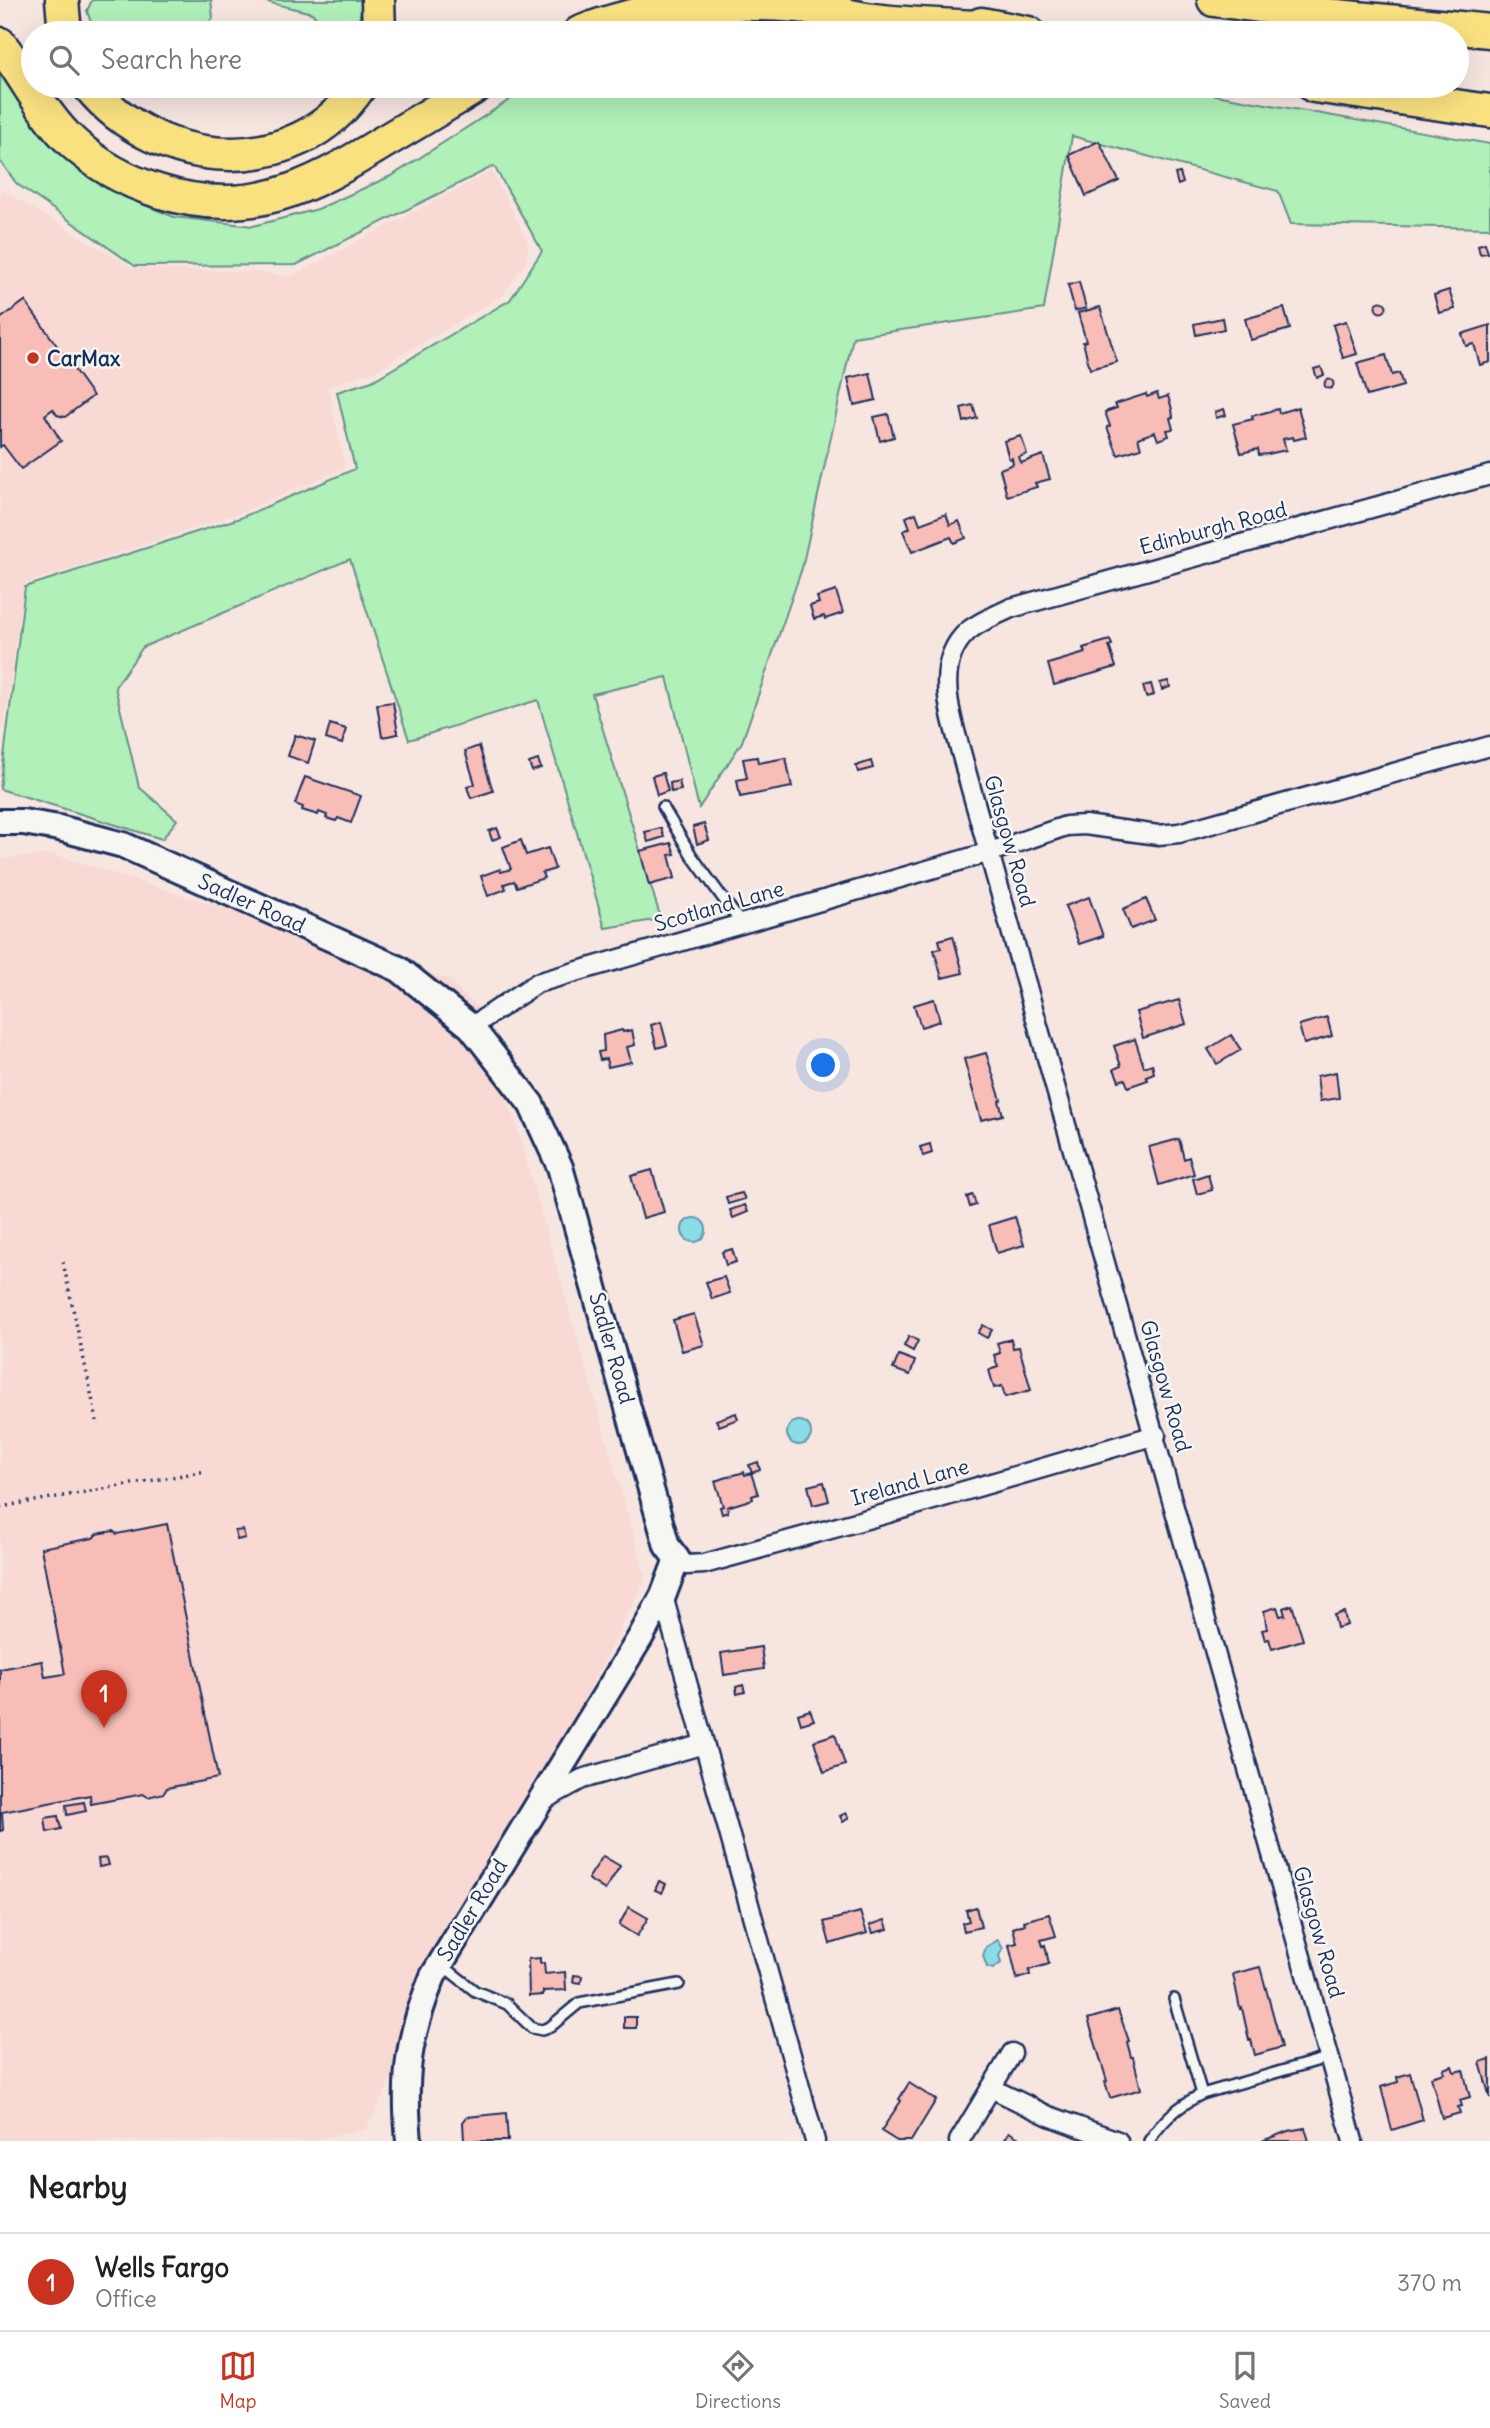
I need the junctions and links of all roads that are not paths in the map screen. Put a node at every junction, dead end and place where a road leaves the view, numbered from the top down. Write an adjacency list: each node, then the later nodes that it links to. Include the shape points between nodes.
1 (62, 0): 6 (highway)
2 (378, 0): 7 (highway)
3 (873, 0): 10 (highway)
4 (1214, 0): 11 (highway)
5 (1372, 0): 12 (highway)
6 (64, 21)
7 (379, 21)
8 (619, 21): 9 (highway, via 655,10 753,2)
9 (886, 21)
10 (969, 21)
11 (1387, 21)
12 (1490, 25)
13 (1469, 29): 14 (highway)
14 (1490, 31)
15 (0, 44): 16 (highway)
16 (21, 72)
17 (37, 98): 20 (highway, via 49,117 85,153 112,172 175,197 208,202 248,201 298,190)
18 (101, 98): 19 (highway, via 121,118 162,141 198,152 236,154 285,145 313,132 342,111)
19 (351, 98)
20 (457, 98)
21 (1398, 98): 22 (highway)
22 (1490, 111)
23 (1490, 475): 24 (street, Edinburgh Road, via 1023,605 980,623)
24 (957, 644): 28 (street, Glasgow Road, via 948,663 949,700)
25 (1490, 746): 28 (street, Scotland Lane, via 1179,833 1066,826)
26 (663, 807): 29 (lane)
27 (0, 822): 30 (street, Sadler Road, via 59,828 123,845 399,969)
28 (990, 852): 29 (street, Scotland Lane); 31 (street, Glasgow Road)
29 (741, 923): 30 (street, Scotland Lane, via 537,983)
30 (471, 1027): 32 (street, Sadler Road, via 531,1104 560,1167 667,1546)
31 (1156, 1435): 32 (street, Ireland Lane, via 704,1564 687,1565); 40 (street, Glasgow Road)
32 (677, 1559): 33 (street, Sadler Road)
33 (663, 1596): 34 (street); 35 (street, Sadler Road)
34 (704, 1744): 35 (street, via 594,1775); 45 (street)
35 (538, 1803): 36 (street, Sadler Road)
36 (440, 1963): 37 (lane, via 475,1991 507,2004 532,2028 542,2030 579,2003); 44 (street, Sadler Road, via 410,2041 405,2097)
37 (679, 1984)
38 (1174, 1999): 42 (lane)
39 (1012, 2053): 41 (street)
40 (1330, 2057): 42 (lane); 48 (street, Glasgow Road)
41 (991, 2088): 43 (street); 46 (street)
42 (1202, 2094): 47 (lane, via 1174,2111)
43 (1109, 2139)
44 (409, 2141)
45 (815, 2141)
46 (959, 2141)
47 (1149, 2141)
48 (1353, 2141)

